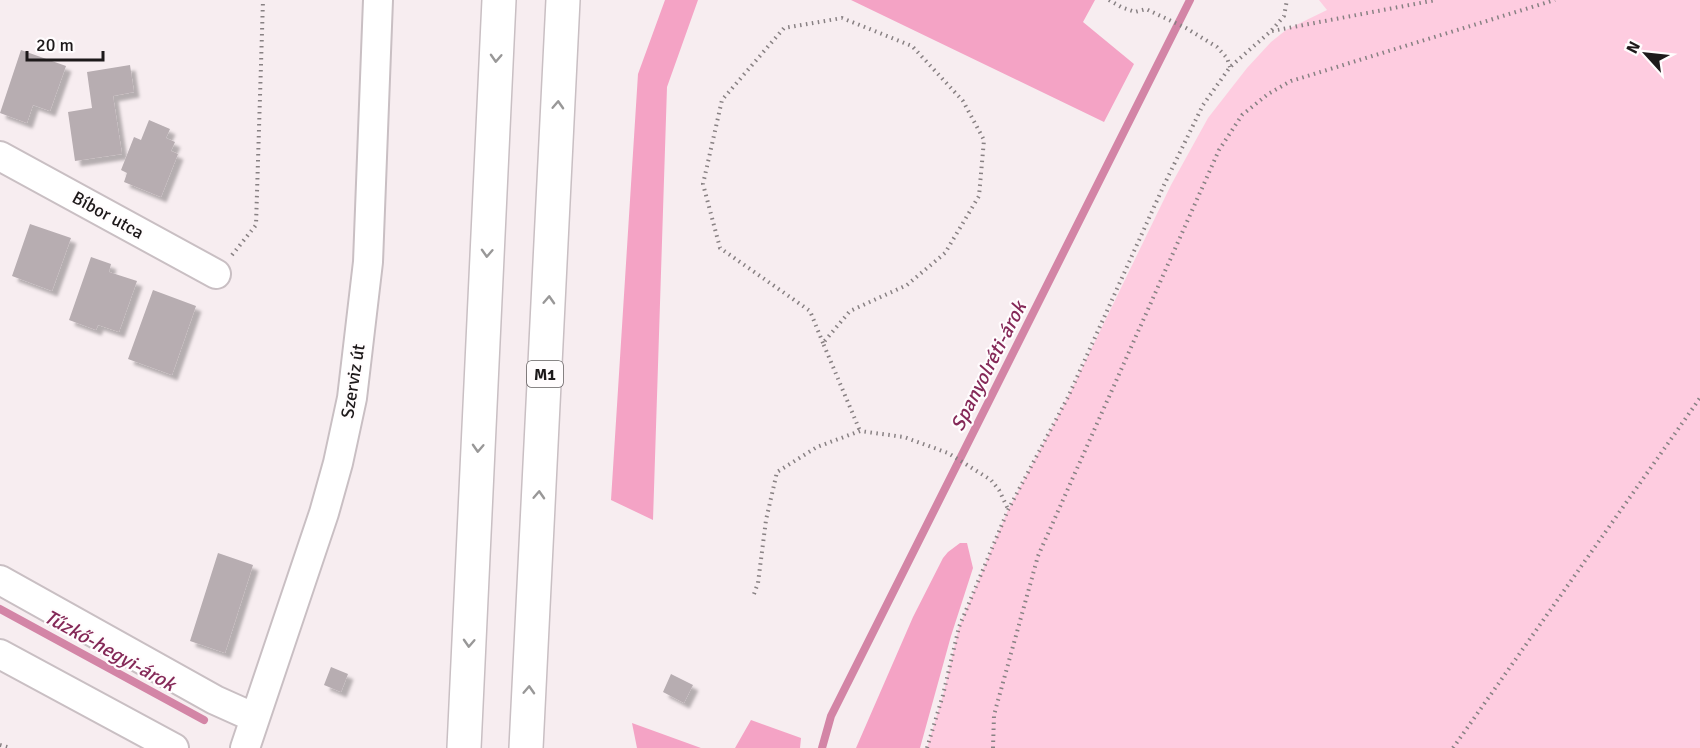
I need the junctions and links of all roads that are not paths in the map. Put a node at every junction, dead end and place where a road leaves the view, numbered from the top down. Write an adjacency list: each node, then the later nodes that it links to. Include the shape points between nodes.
1 (378, 0): 8 (street, Szerviz út, via 368,262 352,398 324,513)
2 (499, 0): 11 (highway, one-way to 11)
3 (563, 0): 12 (highway, M1, one-way to 3)
4 (0, 156): 5 (street, Bíbor utca)
5 (216, 274)
6 (0, 580): 8 (street, via 215,700)
7 (0, 654): 9 (street)
8 (255, 718): 10 (street, Szerviz út)
9 (174, 748)
10 (245, 748)
11 (464, 748)
12 (526, 748)

